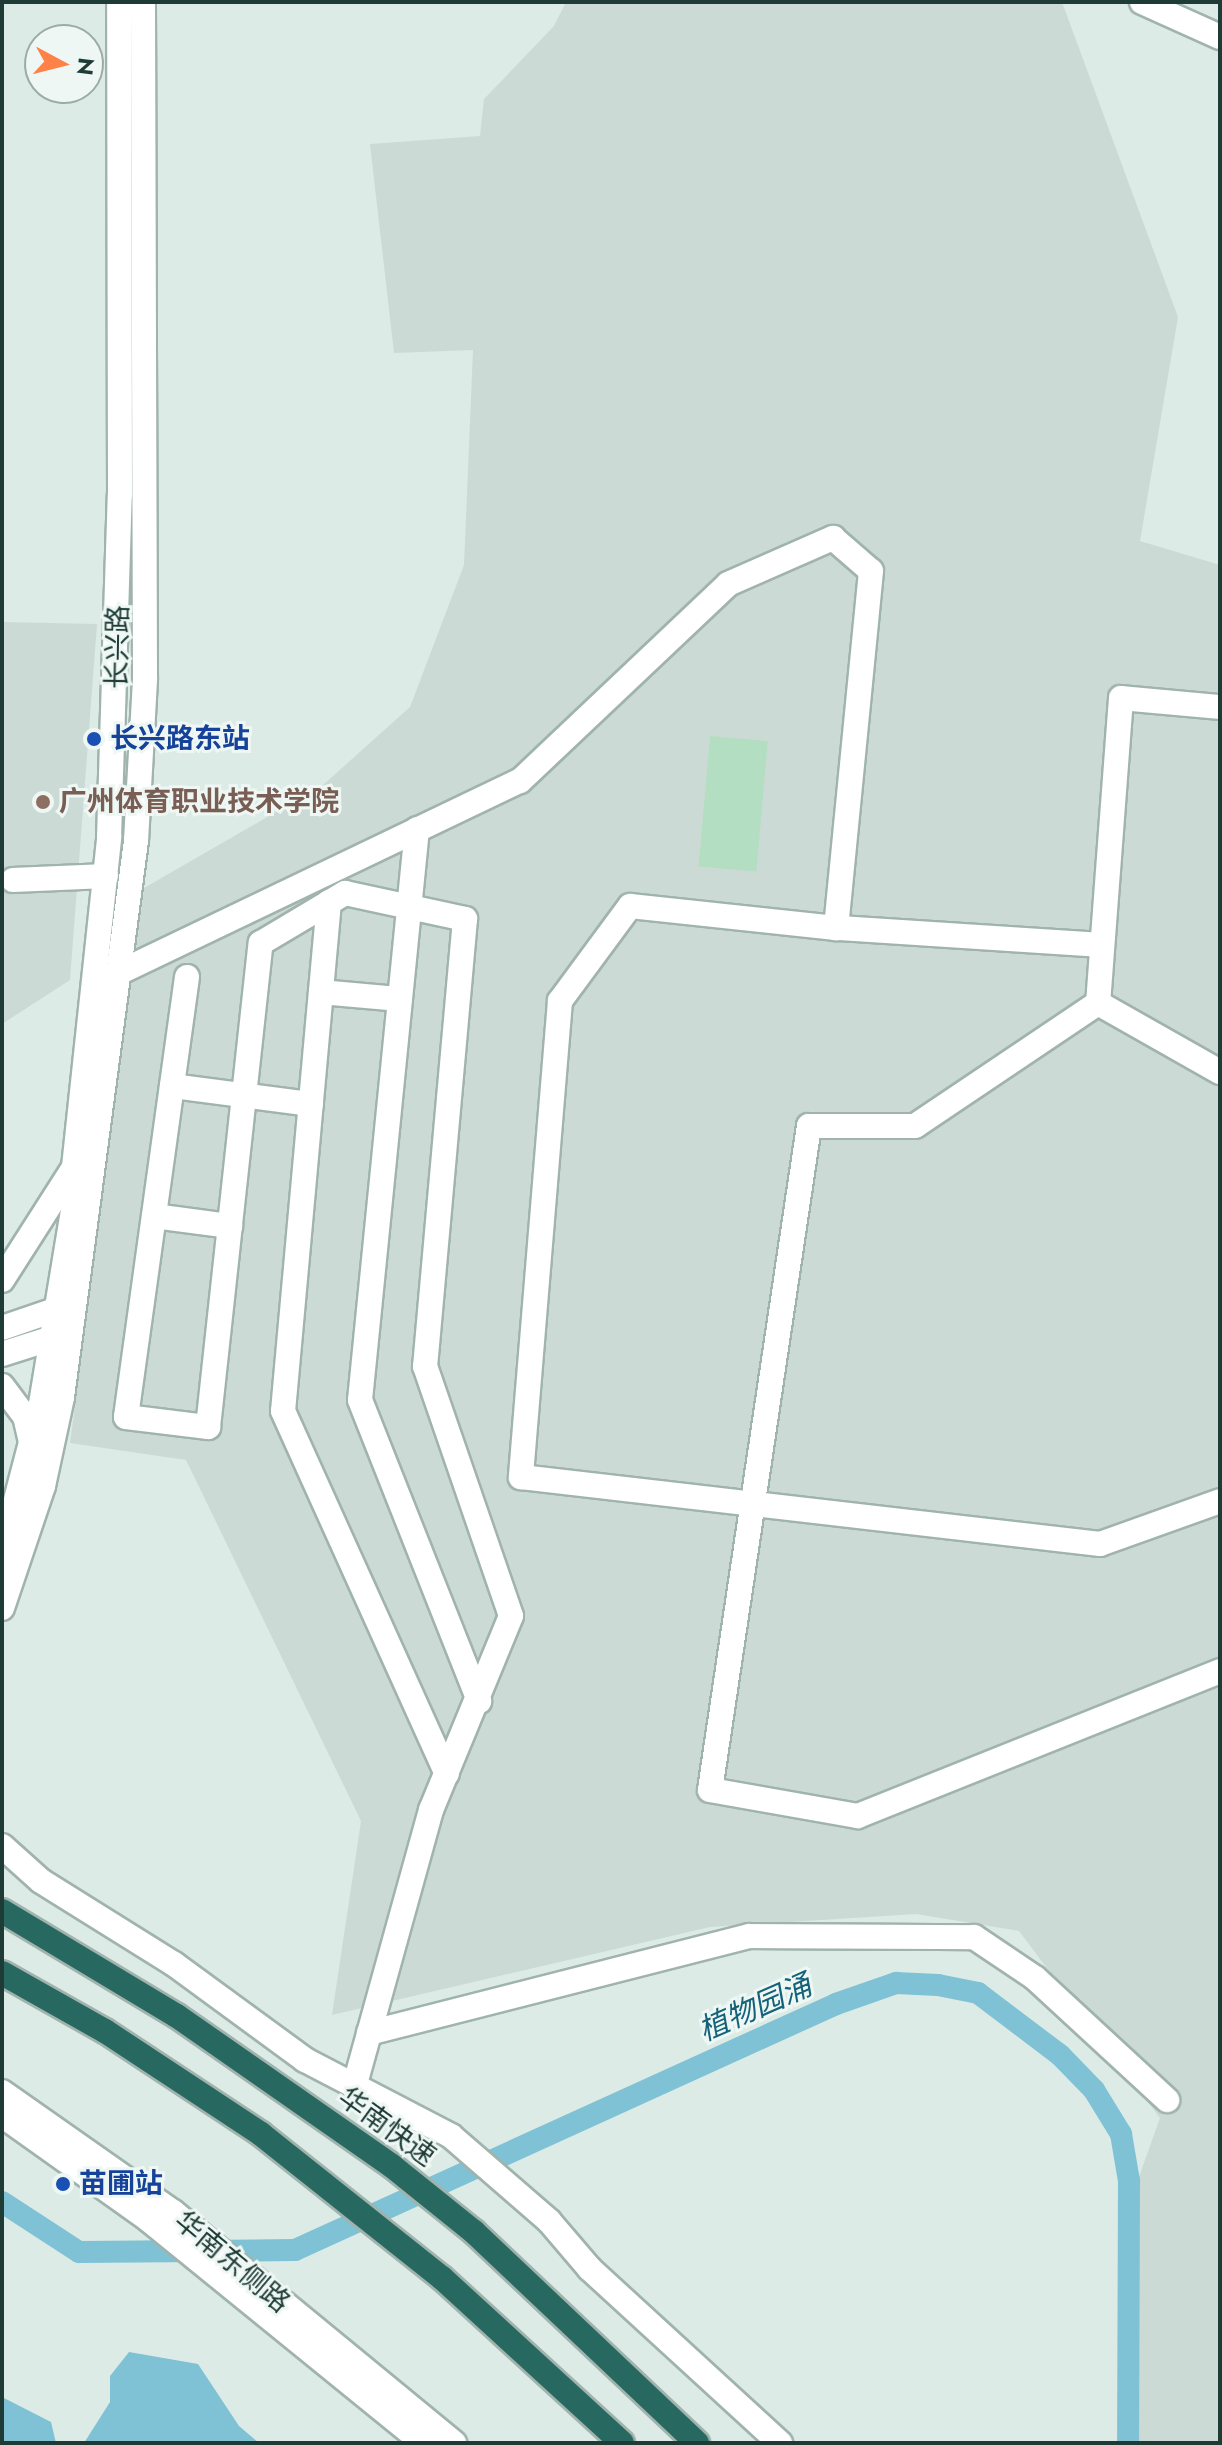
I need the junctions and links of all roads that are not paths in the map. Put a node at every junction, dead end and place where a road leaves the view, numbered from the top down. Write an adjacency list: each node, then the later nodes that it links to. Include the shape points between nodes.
1 (119, 2): 7 (street, 长兴路, via 118,620)
2 (143, 2): 13 (street, 长兴路, via 145,678 136,841)
3 (1142, 2): 4 (street)
4 (1220, 37)
5 (1220, 707): 12 (street, via 1121,698)
6 (417, 829): 10 (street); 11 (street, via 520,781 728,584 833,538 871,571); 13 (street)
7 (106, 876): 8 (street); 13 (street, 长兴路)
8 (13, 880)
9 (329, 902): 10 (street, via 345,893); 15 (street); 20 (street, via 261,943)
10 (409, 910): 16 (street); 37 (street, via 465,919 425,1366 511,1616)
11 (836, 928): 12 (street); 33 (street, via 630,906 560,1001 521,1477)
12 (1102, 945): 17 (street)
13 (108, 977): 22 (street, 长兴路); 26 (street, 长兴路)
14 (187, 977): 19 (street)
15 (321, 992): 16 (street); 21 (street)
16 (400, 999): 37 (street, via 360,1400)
17 (1098, 1003): 18 (street); 33 (street, via 915,1126 809,1126)
18 (1220, 1072)
19 (172, 1086): 20 (street); 23 (street)
20 (245, 1095): 21 (street); 24 (street)
21 (311, 1104): 38 (street, via 283,1411)
22 (74, 1167): 25 (street); 26 (street, 长兴路)
23 (154, 1216): 24 (street); 24 (street, via 126,1417 194,1426 208,1427)
24 (230, 1226)
25 (2, 1280)
26 (67, 1305): 27 (street); 28 (street, 长兴路)
27 (2, 1328)
28 (63, 1335): 29 (street); 31 (street); 35 (street, via 43,1486)
29 (2, 1354)
30 (2, 1386): 31 (street, via 25,1416)
31 (32, 1446): 34 (street)
32 (1220, 1501): 33 (street, via 1100,1544)
33 (756, 1504): 36 (street, via 710,1790 858,1816)
34 (2, 1553)
35 (2, 1608)
36 (1220, 1671)
37 (479, 1701): 38 (street)
38 (447, 1774): 42 (street, via 431,1810)
39 (2, 1846): 43 (street, via 41,1881 174,1964 305,2060)
40 (2, 1911): 51 (highway, 华南快速, via 177,2016 392,2166 474,2232)
41 (2, 1973): 50 (highway, via 179,2079 333,2189 413,2253)
42 (369, 2033): 43 (street); 45 (street, via 749,1936 974,1937 1035,1978)
43 (354, 2087): 52 (street, via 451,2136 549,2221 590,2269)
44 (2, 2092): 47 (street, 华南东侧路, via 173,2212)
45 (1167, 2100)
46 (2, 2115): 47 (street, 华南东侧路)
47 (289, 2322): 48 (street, 华南东侧路); 49 (street, 华南东侧路)
48 (423, 2443)
49 (454, 2443)
50 (622, 2443)
51 (697, 2443)
52 (780, 2443)

